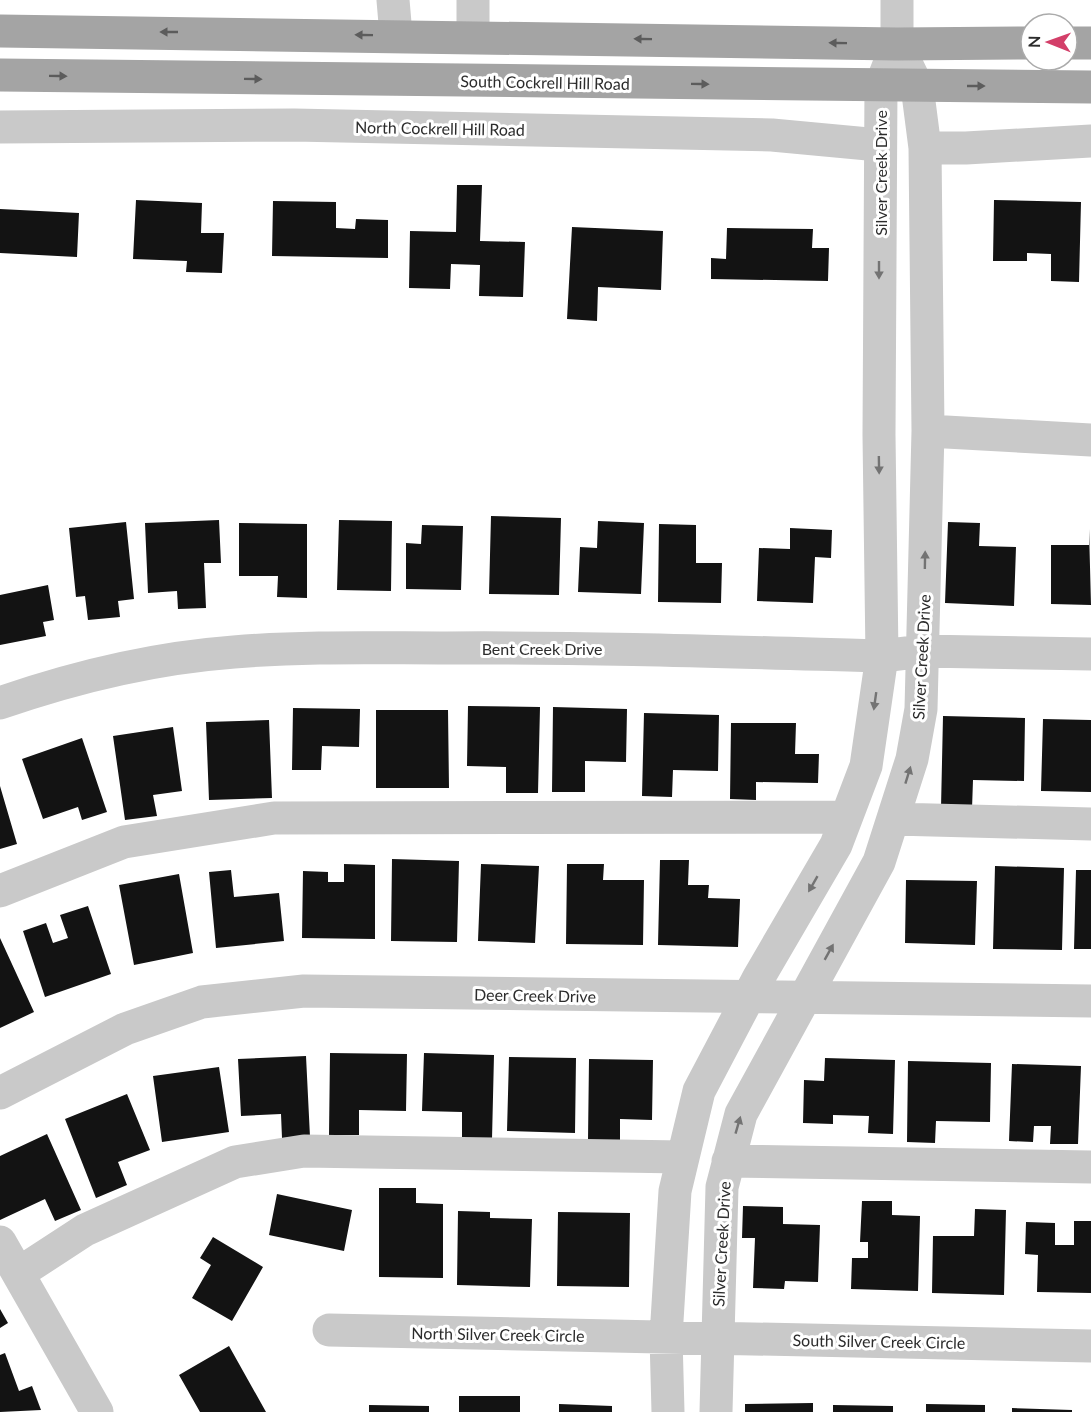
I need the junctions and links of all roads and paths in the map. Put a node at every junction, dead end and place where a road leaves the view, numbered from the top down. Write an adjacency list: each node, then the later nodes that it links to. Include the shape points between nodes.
1 (393, 0): 5 (street)
2 (473, 0): 6 (street)
3 (897, 0): 8 (street, Silver Creek Drive)
4 (0, 31): 5 (main road, one-way to 4)
5 (396, 35): 6 (main road)
6 (474, 36): 8 (main road, one-way to 6)
7 (1019, 43): 8 (main road)
8 (897, 44): 11 (street, Silver Creek Drive); 12 (street, Silver Creek Drive)
9 (0, 75): 10 (main road, South Cockrell Hill Road, one-way to 10)
10 (293, 80): 11 (main road, South Cockrell Hill Road, one-way to 11); 14 (street)
11 (881, 85): 12 (main road, South Cockrell Hill Road); 17 (street, Silver Creek Drive)
12 (917, 86): 13 (main road, South Cockrell Hill Road, one-way to 13); 18 (street, Silver Creek Drive)
13 (1091, 87)
14 (294, 124): 15 (street, North Cockrell Hill Road); 17 (street, North Cockrell Hill Road, via 772,135)
15 (0, 127)
16 (1091, 141): 18 (street)
17 (879, 145): 23 (street, Silver Creek Drive, one-way to 23)
18 (925, 148): 19 (street, Silver Creek Drive)
19 (928, 431): 20 (street); 21 (street, Silver Creek Drive, one-way to 19)
20 (1091, 440)
21 (923, 651): 22 (street, Bent Creek Drive); 23 (street, Bent Creek Drive); 26 (street, Silver Creek Drive, one-way to 21, via 912,759 921,709)
22 (1091, 654)
23 (882, 656): 24 (street, Bent Creek Drive, via 560,647 294,648 140,665 60,682); 25 (street, Silver Creek Drive, one-way to 25, via 866,766)
24 (0, 703)
25 (846, 817): 28 (street, via 274,818 124,842); 30 (street, Silver Creek Drive, one-way to 30, via 836,845)
26 (894, 819): 27 (street); 29 (street, Silver Creek Drive, one-way to 26, via 879,862)
27 (1091, 824)
28 (0, 891)
29 (805, 996): 30 (street, Deer Creek Drive); 31 (street, Deer Creek Drive); 34 (street, Silver Creek Drive, one-way to 29, via 741,1114)
30 (748, 999): 32 (street, Deer Creek Drive, via 304,991 202,1002 124,1029); 33 (street, Silver Creek Drive, via 699,1091)
31 (1091, 1001)
32 (0, 1093)
33 (682, 1157): 37 (street, via 304,1151 235,1162 85,1230); 39 (street, Silver Creek Drive, via 675,1191)
34 (728, 1161): 35 (street); 40 (street, Silver Creek Drive, via 722,1187)
35 (1091, 1167)
36 (0, 1242): 37 (street)
37 (18, 1273): 42 (street)
38 (329, 1330): 39 (street, North Silver Creek Circle)
39 (666, 1337): 40 (street, South Silver Creek Circle); 43 (street, Silver Creek Drive)
40 (717, 1338): 41 (street, South Silver Creek Circle); 44 (street, Silver Creek Drive)
41 (1091, 1346)
42 (97, 1412)
43 (668, 1412)
44 (716, 1412)

